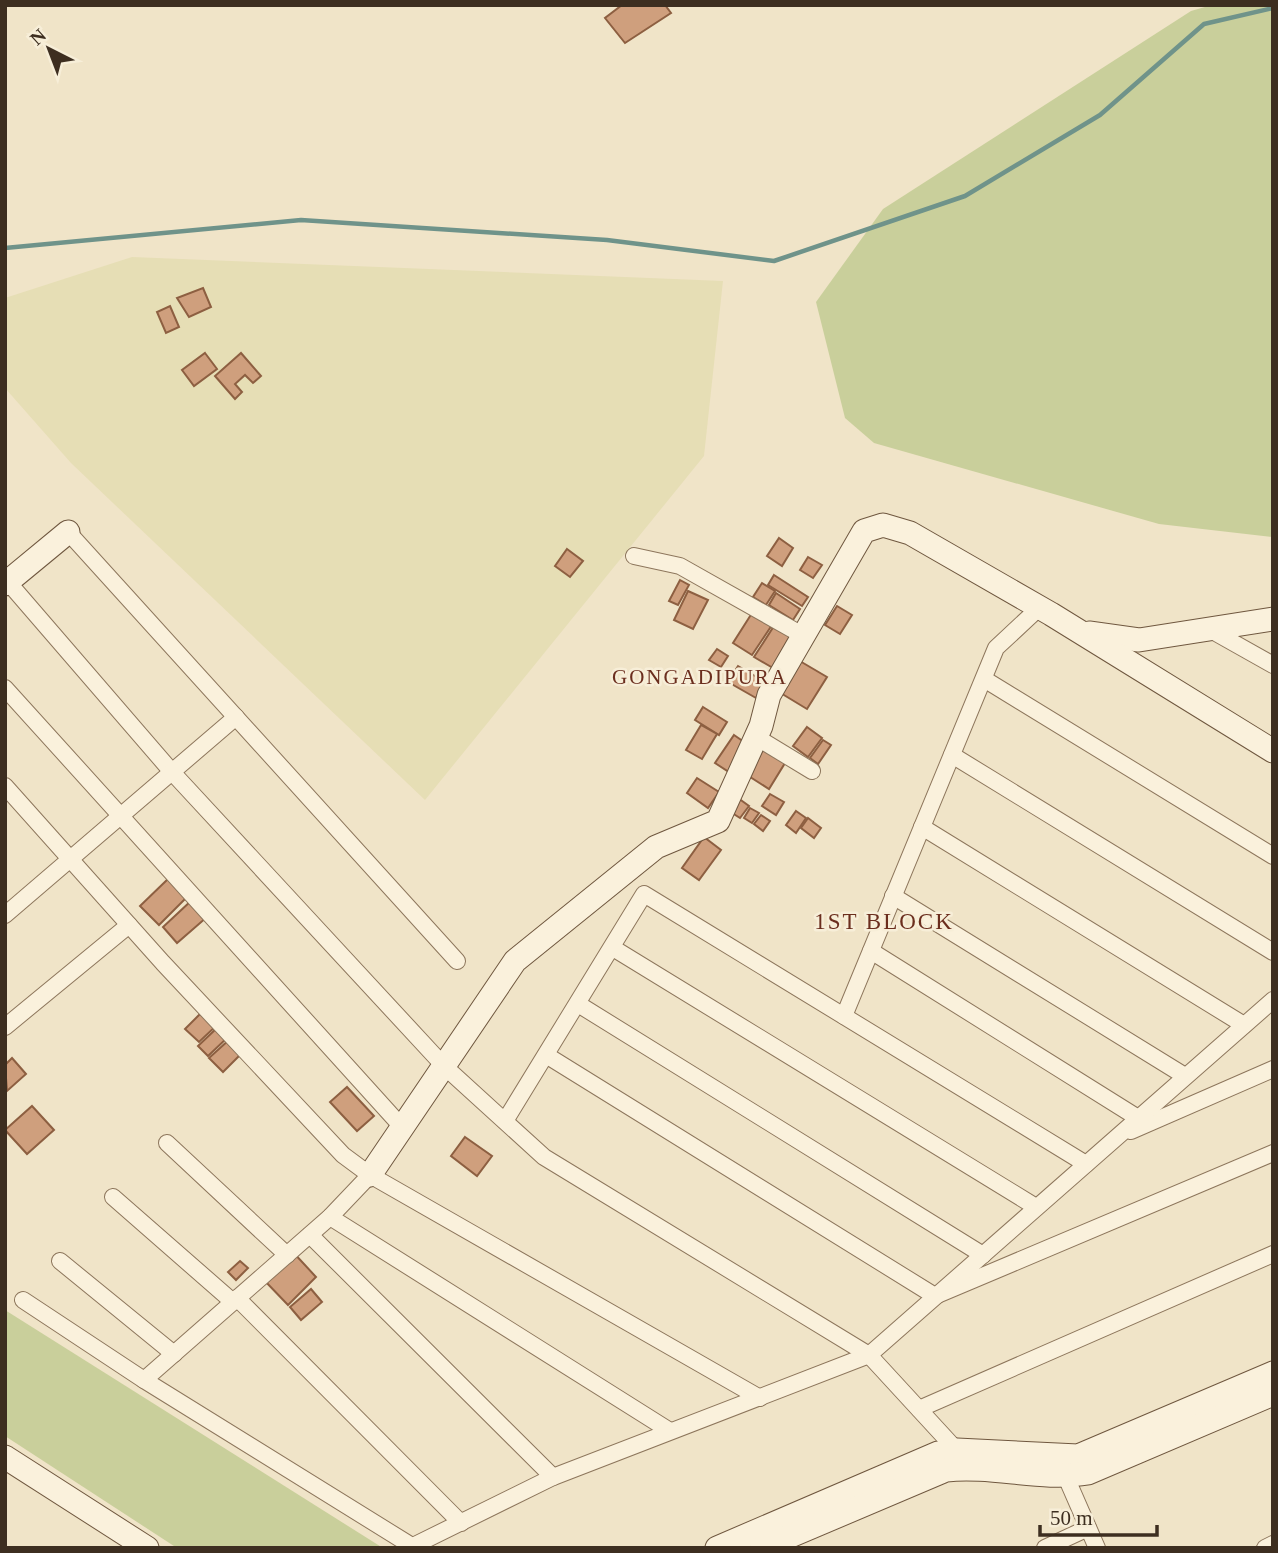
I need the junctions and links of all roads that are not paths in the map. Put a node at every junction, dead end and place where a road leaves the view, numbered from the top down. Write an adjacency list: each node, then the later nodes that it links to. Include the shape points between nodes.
1 (68, 532): 3 (street); 12 (street)
2 (634, 556): 8 (street, via 680,566)
3 (6, 583): 17 (street)
4 (1040, 607): 7 (street); 8 (street, via 910,533 883,525 863,531); 10 (street, via 996,648)
5 (1273, 619): 6 (street)
6 (1209, 629): 7 (street, via 1139,640); 9 (street)
7 (1080, 632): 14 (street)
8 (804, 636): 13 (street, via 769,695)
9 (1273, 665)
10 (984, 679): 15 (street); 21 (street)
11 (5, 688): 19 (street)
12 (236, 717): 17 (street); 29 (street)
13 (756, 737): 16 (street); 36 (street, via 718,821 656,847 516,961)
14 (1273, 751)
15 (952, 755): 20 (street); 28 (street)
16 (812, 771)
17 (172, 772): 19 (street); 36 (street)
18 (5, 786): 22 (street)
19 (121, 816): 22 (street); 41 (street)
20 (922, 827): 23 (street); 33 (street)
21 (1273, 856)
22 (70, 859): 24 (street); 25 (street)
23 (893, 896): 27 (street); 38 (street)
24 (5, 914)
25 (129, 925): 34 (street); 46 (street, via 343,1155)
26 (613, 948): 31 (street); 32 (street, via 644,894); 48 (street)
27 (871, 951): 32 (street); 39 (street)
28 (1273, 952)
29 (457, 961)
30 (1273, 1000): 33 (street)
31 (578, 1004): 35 (street); 53 (street)
32 (844, 1016): 45 (street)
33 (1244, 1025): 38 (street)
34 (5, 1027)
35 (547, 1055): 40 (street); 55 (street)
36 (444, 1066): 40 (street); 41 (street)
37 (1273, 1069): 42 (street)
38 (1185, 1076): 39 (street)
39 (1138, 1118): 42 (street)
40 (505, 1121): 59 (street, via 544,1157)
41 (402, 1127): 46 (street)
42 (1115, 1138): 45 (street)
43 (167, 1143): 52 (street)
44 (1273, 1153): 55 (street)
45 (1086, 1164): 48 (street)
46 (370, 1175): 49 (street); 63 (street)
47 (113, 1197): 57 (street)
48 (1036, 1208): 53 (street)
49 (330, 1217): 50 (street); 65 (street)
50 (310, 1235): 52 (street); 68 (street)
51 (1273, 1254): 64 (street)
52 (287, 1255): 57 (street)
53 (983, 1255): 55 (street)
54 (60, 1261): 58 (street)
55 (935, 1297): 59 (street)
56 (23, 1300): 61 (street)
57 (235, 1300): 58 (street); 70 (street)
58 (174, 1354): 61 (street)
59 (869, 1355): 63 (street); 64 (street)
60 (1273, 1373): 67 (street, via 1078,1456)
61 (144, 1380): 72 (street)
62 (1273, 1394): 69 (street, via 1088,1473)
63 (760, 1398): 65 (street)
64 (919, 1409): 67 (street)
65 (670, 1431): 68 (street)
66 (5, 1457): 73 (street)
67 (964, 1458): 69 (street); 74 (street, via 938,1453); 75 (street, via 946,1470)
68 (553, 1477): 70 (street)
69 (1066, 1477): 71 (street)
70 (461, 1523): 72 (street)
71 (1088, 1528): 76 (street); 77 (street)
72 (414, 1547)
73 (148, 1548)
74 (718, 1548)
75 (762, 1548)
76 (1045, 1548)
77 (1097, 1548)

